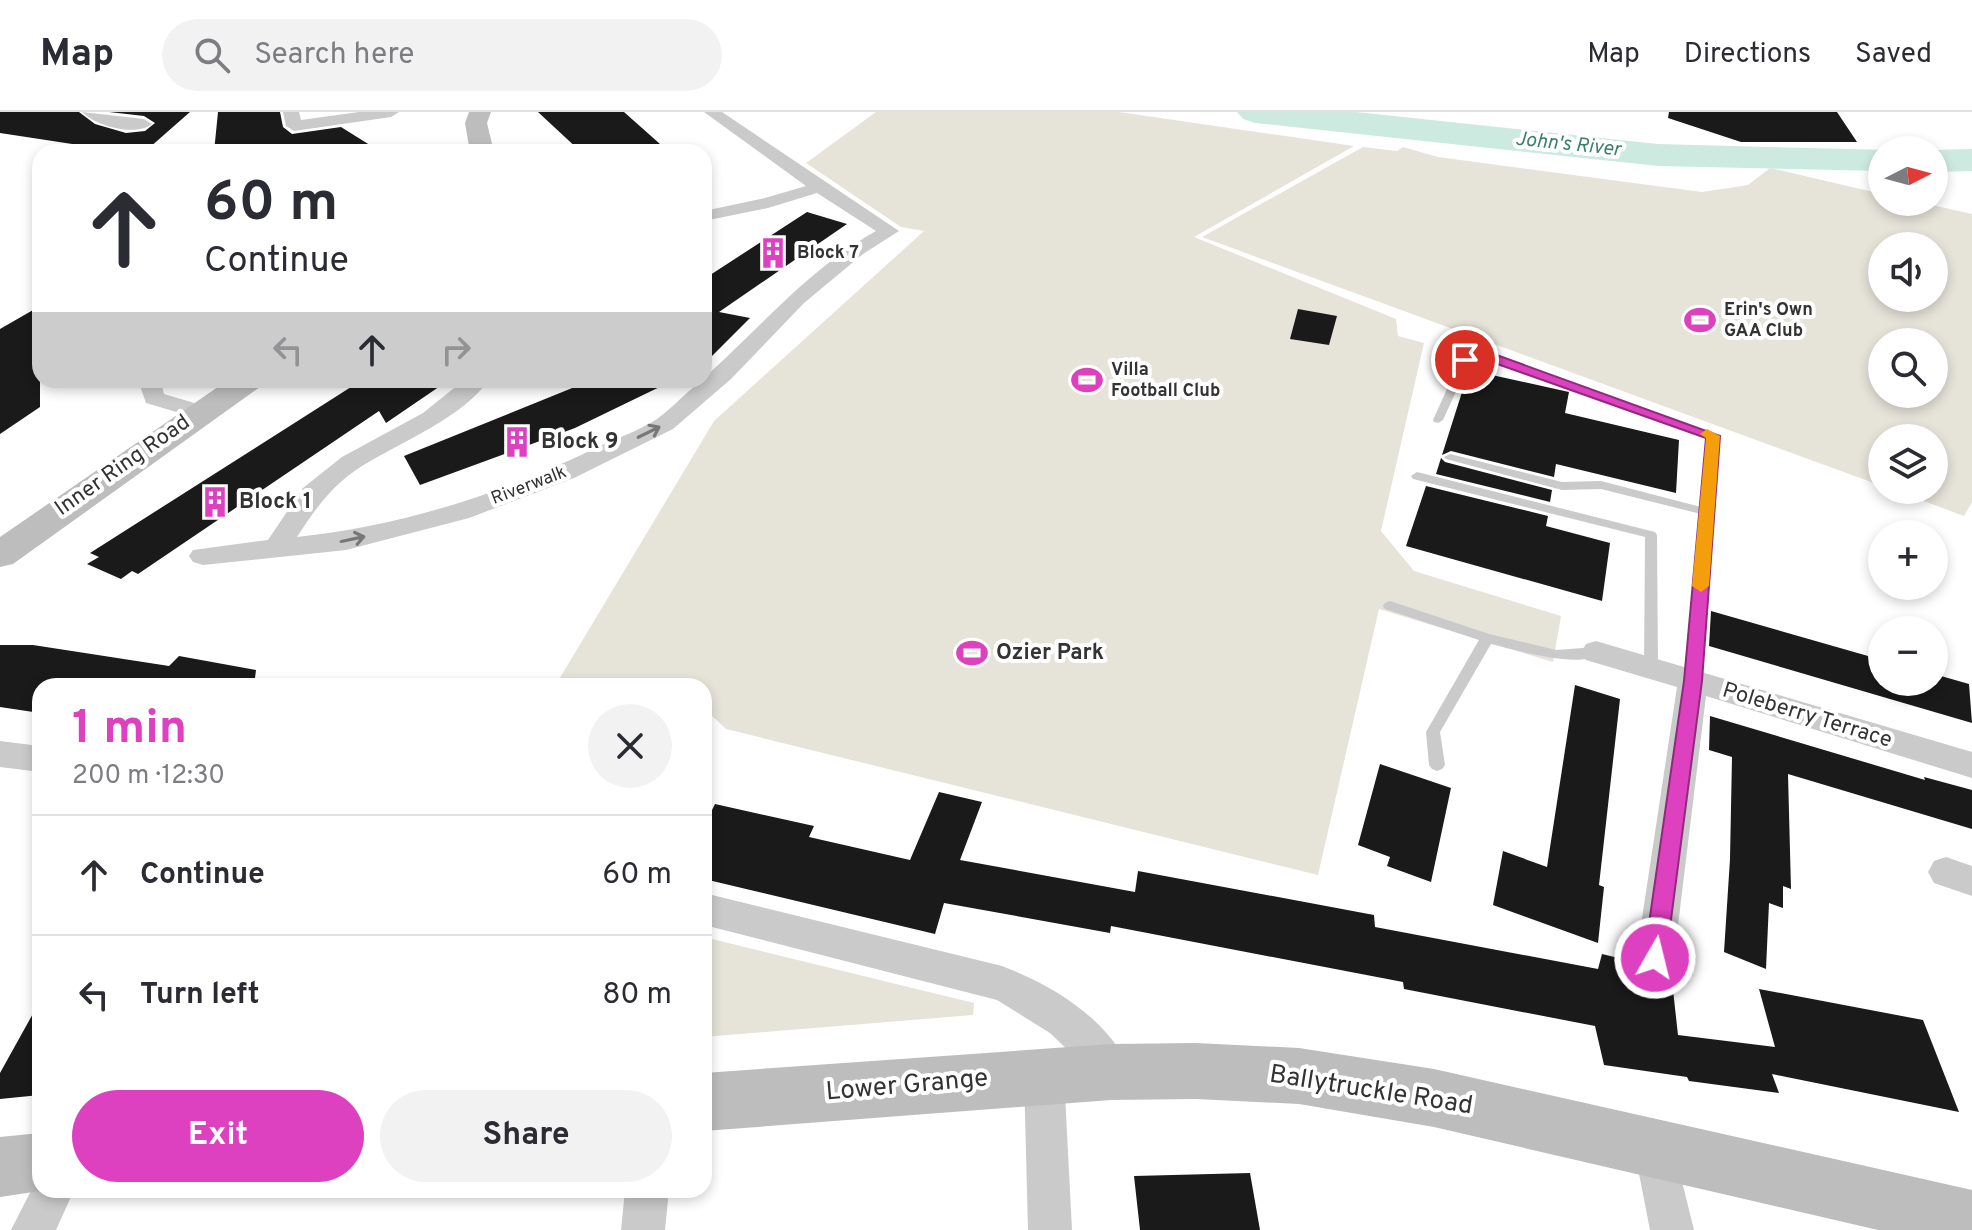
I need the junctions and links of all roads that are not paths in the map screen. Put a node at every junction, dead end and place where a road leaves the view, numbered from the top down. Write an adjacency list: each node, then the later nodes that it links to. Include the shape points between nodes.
1 (90, 112): 7 (street, via 107,122)
2 (389, 112): 5 (street)
3 (712, 112): 10 (street, Riverwalk)
4 (455, 115): 6 (main road)
5 (292, 119): 8 (street)
6 (478, 119): 9 (main road)
7 (144, 124)
8 (288, 144)
9 (481, 144)
10 (820, 187): 11 (street); 12 (street, Riverwalk, one-way to 10, via 797,299 856,250 890,231)
11 (712, 214)
12 (712, 383)
13 (151, 388): 17 (street, via 154,398)
14 (237, 388): 17 (main road, Inner Ring Road)
15 (468, 388): 22 (street, via 431,418 351,462 312,494)
16 (707, 388): 22 (street, Riverwalk, one-way to 16, via 346,541 460,512 565,473 665,424)
17 (200, 412): 23 (main road, Inner Ring Road)
18 (1438, 420): 21 (lane, via 1465,360 1491,357 1713,436)
19 (1450, 457): 21 (lane, via 1562,486 1601,485)
20 (1417, 476): 28 (lane, via 1651,535)
21 (1707, 512): 29 (lane)
22 (276, 549): 24 (street, Riverwalk)
23 (0, 555)
24 (203, 556)
25 (1390, 606): 26 (lane)
26 (1487, 638): 27 (lane, via 1556,655); 32 (lane, via 1433,732)
27 (1596, 652): 28 (street, Poleberry Terrace)
28 (1651, 669): 29 (street, Poleberry Terrace)
29 (1693, 681): 33 (street, Poleberry Terrace); 35 (street)
30 (0, 754): 31 (street)
31 (32, 758)
32 (1437, 765)
33 (1972, 765)
34 (712, 911): 36 (street, via 1002,984 1065,1018)
35 (1655, 958)
36 (1111, 1072): 37 (main road, Lower Grange); 39 (main road, Ballytruckle Road, via 1266,1073 1336,1080)
37 (1044, 1075): 38 (main road, Lower Grange); 47 (street)
38 (712, 1101)
39 (1655, 1148): 44 (main road, Ballytruckle Road); 48 (street)
40 (32, 1164): 41 (main road)
41 (0, 1167)
42 (48, 1198): 45 (street)
43 (646, 1198): 46 (street)
44 (1972, 1221)
45 (33, 1230)
46 (643, 1230)
47 (1050, 1230)
48 (1672, 1230)

